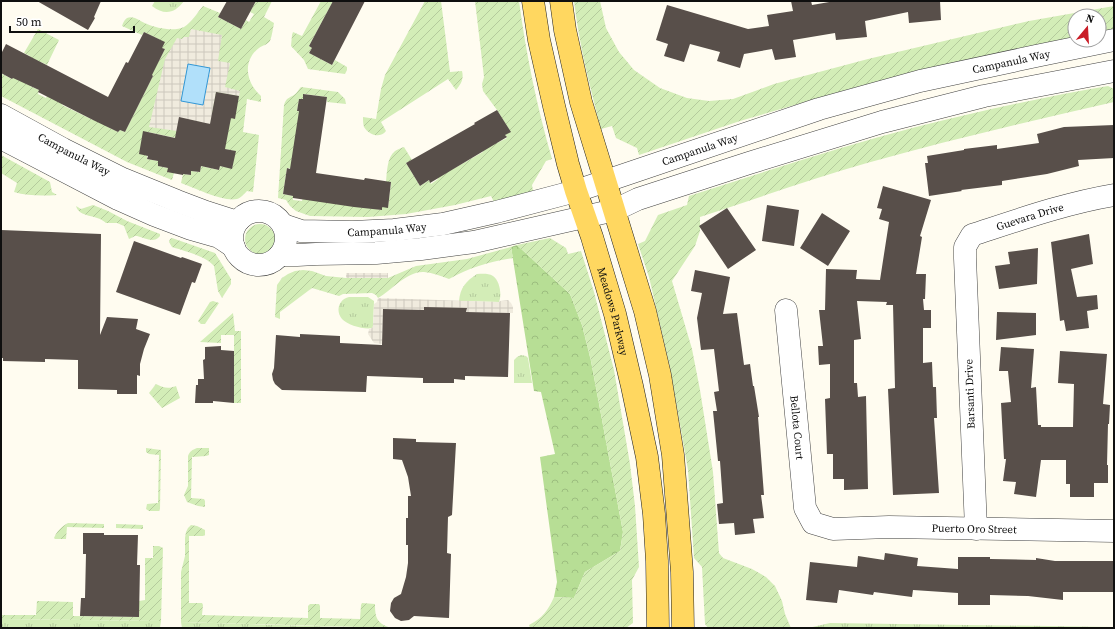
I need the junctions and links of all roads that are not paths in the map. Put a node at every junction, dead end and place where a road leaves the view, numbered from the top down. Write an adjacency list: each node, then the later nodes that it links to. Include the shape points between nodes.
1 (533, 1): 8 (main road, Meadows Parkway, via 554,106)
2 (561, 1): 7 (main road, via 581,102)
3 (1114, 40): 7 (street, Campanula Way, via 920,82 819,109)
4 (1114, 71): 10 (street, Campanula Way, via 984,96 882,122 638,199)
5 (1, 115): 12 (street, Campanula Way, via 123,179 206,212 234,221)
6 (1, 138): 14 (street, Campanula Way, via 118,199 162,218 218,237)
7 (606, 181): 8 (street, Campanula Way); 10 (main road)
8 (576, 191): 11 (main road, Meadows Parkway); 13 (street, Campanula Way, via 443,224 394,230 301,231)
9 (1114, 195): 16 (street, Guevara Drive, via 1095,198 972,235)
10 (615, 210): 11 (street, Campanula Way); 22 (main road, via 645,311 660,375 673,455 682,572)
11 (586, 216): 15 (street, Campanula Way, via 474,242 421,249 376,253); 21 (main road, Meadows Parkway, via 615,314 647,457 654,514)
12 (239, 220): 13 (street, via 254,211 264,211 274,215); 14 (street, via 233,230)
13 (283, 225): 15 (street, via 286,240)
14 (234, 247): 15 (street, via 240,257 249,263 259,265 268,264)
15 (280, 255)
16 (965, 258): 19 (street, Barsanti Drive)
17 (786, 310): 18 (street, Bellota Court, via 805,508 814,523)
18 (833, 529): 19 (street, Puerto Oro Street)
19 (976, 529): 20 (street, Puerto Oro Street)
20 (1114, 530)
21 (658, 628)
22 (683, 628)

